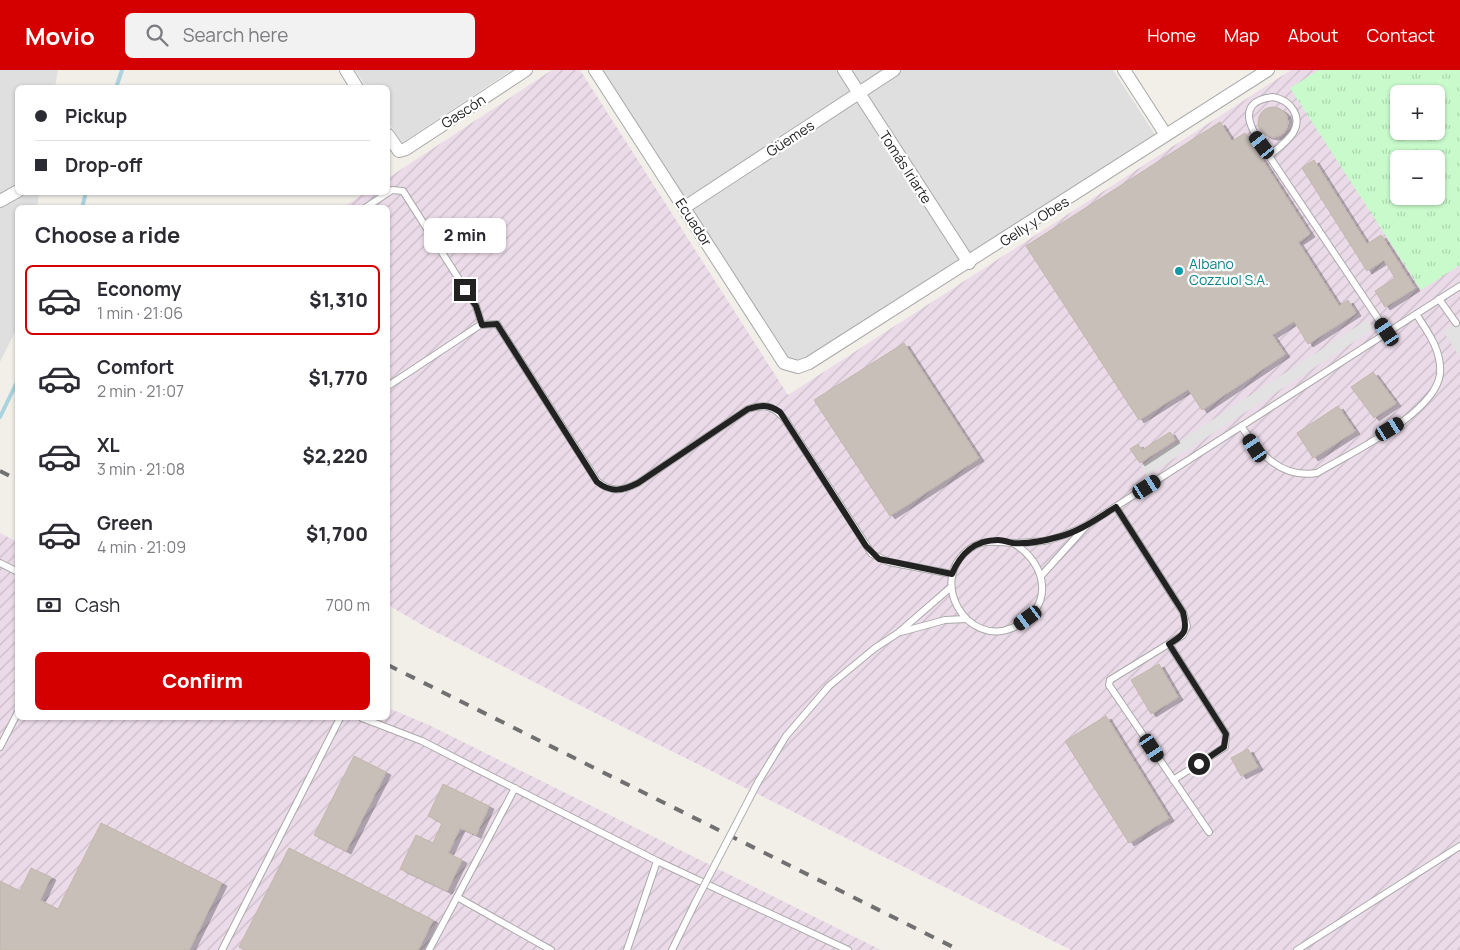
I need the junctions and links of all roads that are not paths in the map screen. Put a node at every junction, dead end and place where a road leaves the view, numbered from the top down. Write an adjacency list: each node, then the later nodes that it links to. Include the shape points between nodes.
1 (346, 70): 8 (street)
2 (526, 70): 11 (street, Gascón, via 406,149 399,151)
3 (595, 70): 18 (street, Ecuador)
4 (844, 70): 9 (street, Tomás Iriarte)
5 (894, 70): 9 (street, Güemes)
6 (1124, 70): 10 (street)
7 (1268, 70): 10 (street, Gelly y Obes)
8 (355, 85)
9 (858, 93): 18 (street, Güemes); 19 (street, Tomás Iriarte)
10 (1166, 135): 19 (street, Gelly y Obes)
11 (390, 138)
12 (1270, 156): 12 (lane, via 1254,135 1249,121 1253,106 1274,97 1288,103 1296,116 1296,124 1289,138); 25 (lane)
13 (390, 191): 24 (lane, via 403,191 476,306)
14 (15, 193): 16 (street)
15 (384, 195): 17 (lane)
16 (0, 202)
17 (369, 205)
18 (685, 207): 26 (street, Ecuador, via 784,363)
19 (969, 263): 26 (street, Gelly y Obes)
20 (1460, 286): 21 (lane)
21 (1439, 299): 22 (lane); 23 (lane)
22 (1416, 314): 25 (lane); 28 (lane, via 1438,351 1440,372 1431,397 1405,420 1317,473 1305,475 1290,472 1263,457)
23 (1456, 323)
24 (482, 325): 27 (lane); 34 (lane, via 497,324 597,482 606,489 627,489 748,409 761,405 772,407 786,421 872,554 889,562)
25 (1387, 332): 28 (lane)
26 (798, 367)
27 (390, 385)
28 (1241, 426): 29 (lane)
29 (1116, 507): 30 (lane); 39 (lane, via 1183,612 1187,626 1183,636)
30 (1087, 525): 31 (lane, via 1061,537); 35 (lane)
31 (1012, 543): 34 (lane, via 1000,540 975,545 957,562); 35 (lane, via 1026,550 1036,562)
32 (0, 563): 33 (lane)
33 (15, 570)
34 (952, 574): 36 (lane)
35 (1041, 576): 37 (lane, via 1042,588 1036,609 1019,625 1008,630 986,630)
36 (951, 587): 37 (lane, via 955,604); 38 (lane)
37 (966, 619): 38 (lane, via 945,620)
38 (898, 633): 54 (lane, bridge, via 823,692 786,736 758,782)
39 (1169, 644): 44 (lane, via 1226,734 1227,741 1224,747); 44 (lane, via 1110,680 1109,685)
40 (15, 718): 43 (lane)
41 (339, 720): 50 (lane)
42 (367, 720): 45 (lane, via 422,741)
43 (0, 747)
44 (1173, 780): 46 (lane)
45 (515, 788): 48 (lane); 49 (lane)
46 (1208, 832)
47 (1460, 846): 56 (lane)
48 (658, 861): 53 (lane); 55 (lane)
49 (457, 898): 51 (lane); 52 (lane)
50 (222, 950)
51 (429, 950)
52 (551, 950)
53 (627, 950)
54 (672, 950)
55 (848, 950)
56 (1297, 950)

